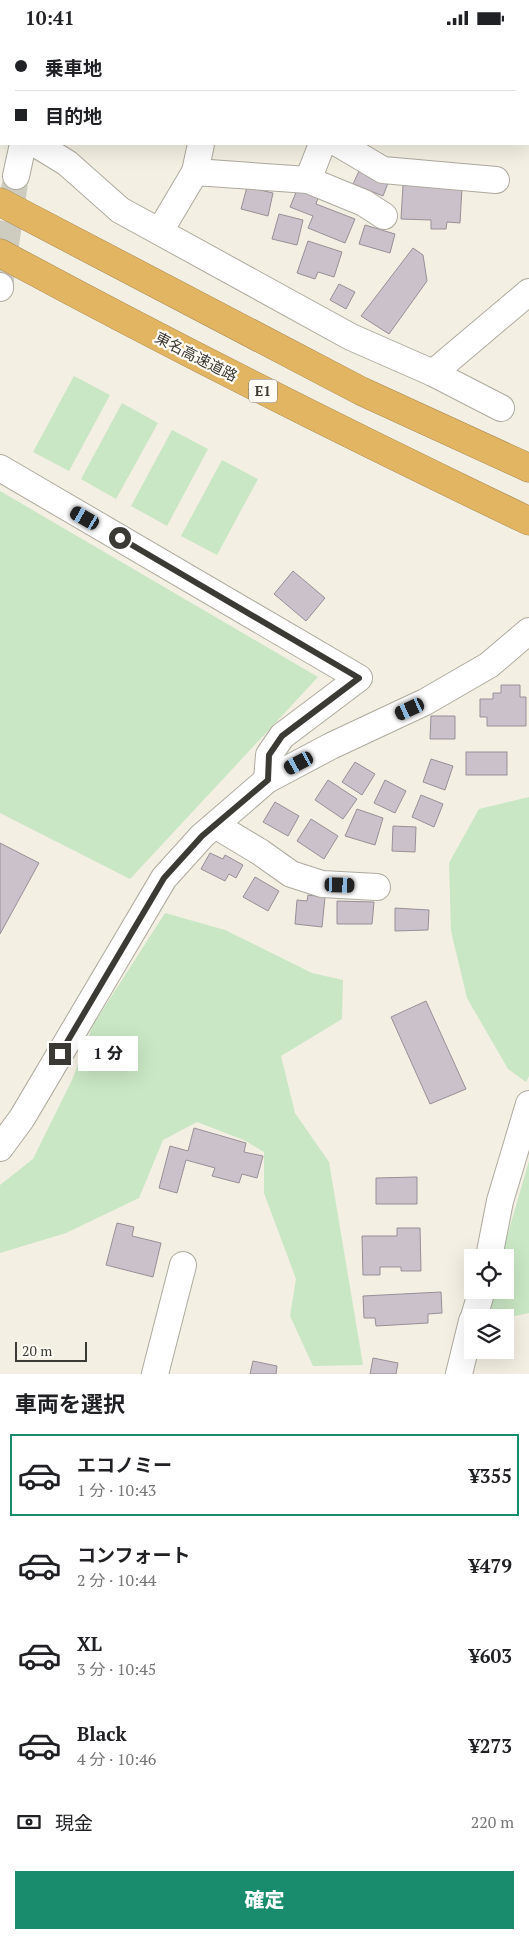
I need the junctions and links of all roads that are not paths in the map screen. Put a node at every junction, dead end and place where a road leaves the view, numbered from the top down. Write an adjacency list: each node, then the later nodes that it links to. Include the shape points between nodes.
1 (24, 145): 7 (street)
2 (38, 145): 12 (street, via 67,163 120,210)
3 (201, 145): 6 (street)
4 (322, 145): 8 (street)
5 (341, 145): 9 (street, via 383,170)
6 (195, 172): 8 (street); 12 (street)
7 (16, 177)
8 (308, 180): 11 (street, via 364,203)
9 (496, 180)
10 (0, 202): 18 (highway, via 361,391)
11 (384, 216)
12 (160, 231): 15 (street, via 351,337)
13 (0, 253): 19 (highway, 東名高速道路 / E1, via 356,439)
14 (529, 292): 15 (street)
15 (433, 373): 16 (street)
16 (501, 408)
17 (0, 468): 21 (street, via 359,678 282,736 269,755)
18 (529, 468)
19 (529, 521)
20 (529, 631): 21 (street, via 489,665 433,697)
21 (268, 780): 22 (street)
22 (215, 825): 23 (street, via 291,874 322,884); 25 (street, via 164,878 32,1101)
23 (377, 887)
24 (529, 1104): 26 (street, via 500,1201)
25 (0, 1148)
26 (491, 1249)
27 (183, 1265): 29 (street)
28 (464, 1354): 30 (street)
29 (155, 1374)
30 (459, 1374)

